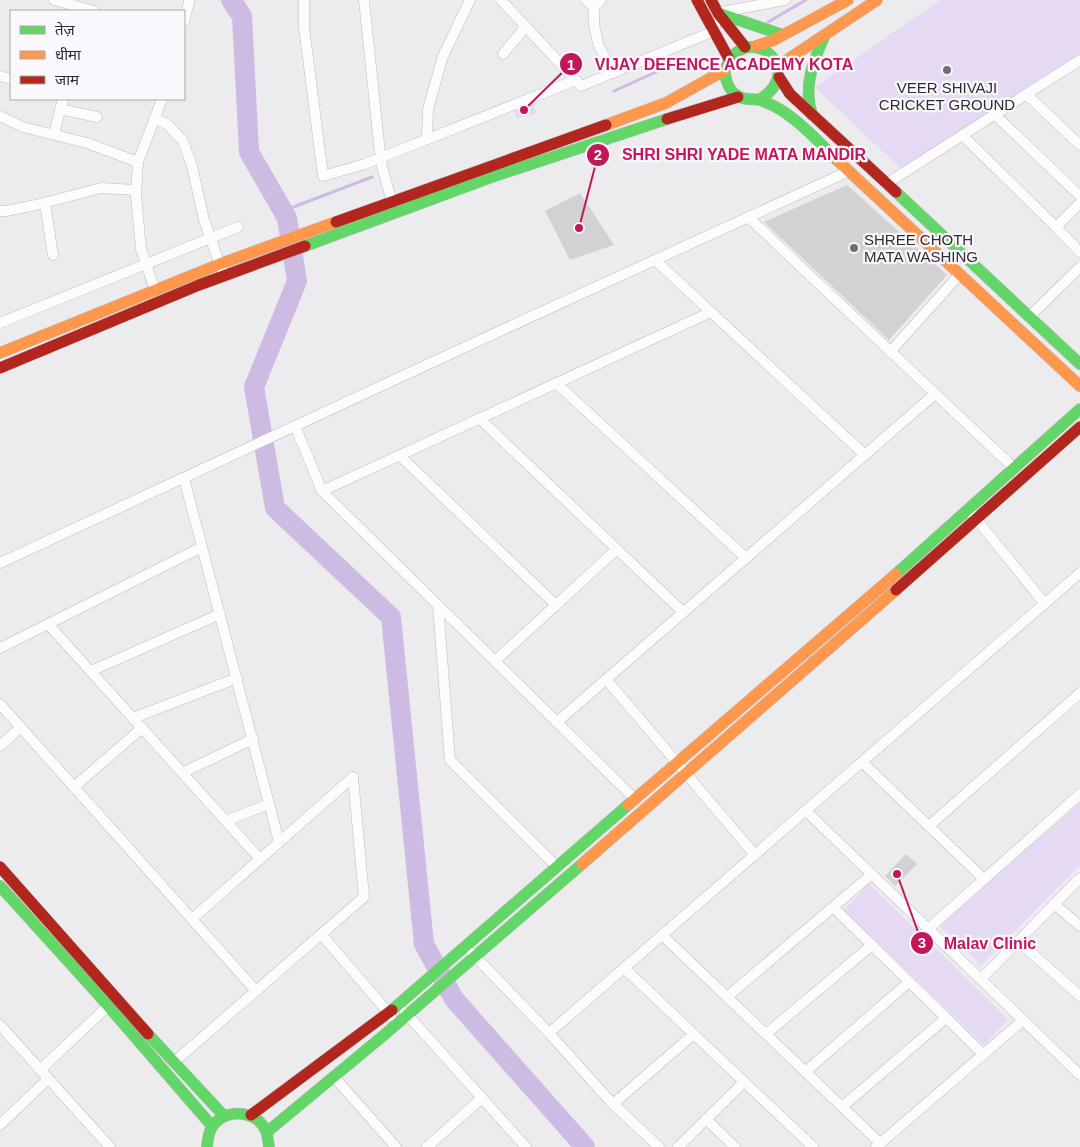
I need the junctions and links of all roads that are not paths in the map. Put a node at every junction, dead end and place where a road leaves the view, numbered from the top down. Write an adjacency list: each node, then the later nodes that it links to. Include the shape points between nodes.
1 (54, 0): 13 (street)
2 (304, 0): 41 (street, via 304,27 323,176)
3 (364, 0): 41 (street)
4 (470, 0): 39 (street, via 443,56 428,109)
5 (501, 0): 16 (street)
6 (696, 0): 17 (street)
7 (711, 0): 14 (street)
8 (785, 0): 14 (street)
9 (848, 0): 18 (street)
10 (877, 0): 19 (street)
11 (189, 2): 15 (street)
12 (594, 3): 25 (street, via 598,44)
13 (89, 10)
14 (718, 13): 17 (street); 18 (street); 20 (street)
15 (185, 18)
16 (526, 26): 21 (street); 26 (street)
17 (714, 31): 23 (street); 25 (street)
18 (783, 35): 20 (street)
19 (825, 35): 24 (street); 33 (street, via 808,82)
20 (750, 47): 23 (street, via 736,52); 24 (street, via 766,50 774,57)
21 (503, 54)
22 (1080, 60): 27 (street)
23 (727, 65): 28 (street, via 726,80); 47 (street, via 666,103)
24 (779, 72): 30 (street, via 776,87); 33 (street, via 790,94)
25 (613, 73): 26 (street, via 581,86)
26 (576, 80): 39 (street)
27 (1026, 94): 32 (street); 40 (street)
28 (738, 97): 30 (street); 62 (street, via 498,175)
29 (162, 100): 36 (street)
30 (759, 100): 43 (street, via 779,109)
31 (62, 104): 35 (street); 37 (street)
32 (994, 114): 38 (street); 46 (street)
33 (812, 115): 44 (street)
34 (0, 116): 37 (street, via 23,127)
35 (97, 116)
36 (155, 118): 42 (street); 54 (street, via 168,125 183,141)
37 (54, 134): 42 (street, via 87,142)
38 (962, 135): 44 (street); 53 (street)
39 (427, 139): 41 (street)
40 (1080, 145)
41 (381, 157): 47 (street)
42 (138, 162): 45 (street)
43 (849, 171): 51 (street); 61 (street)
44 (886, 184): 65 (street)
45 (136, 190): 48 (street, via 101,188); 59 (street, via 140,249)
46 (1080, 196)
47 (392, 202): 58 (street)
48 (45, 203): 50 (street); 56 (street)
49 (1080, 203): 53 (street)
50 (0, 211)
51 (748, 217): 57 (street); 67 (street)
52 (238, 227): 54 (street)
53 (1056, 227): 55 (street)
54 (210, 238): 58 (street); 59 (street)
55 (1080, 252)
56 (53, 255)
57 (655, 260): 64 (street); 77 (street)
58 (220, 264): 62 (street); 63 (street)
59 (146, 265): 63 (street); 66 (street)
60 (1080, 268): 65 (street)
61 (960, 274): 67 (street); 72 (street)
62 (225, 276): 70 (street)
63 (155, 290): 68 (street)
64 (711, 312): 71 (street); 79 (street)
65 (1029, 317): 69 (street)
66 (0, 323)
67 (890, 352): 73 (street)
68 (0, 353)
69 (1080, 364)
70 (0, 368)
71 (556, 383): 75 (street); 87 (street)
72 (1080, 386)
73 (935, 394): 79 (street); 80 (street)
74 (1080, 409): 80 (street)
75 (479, 418): 78 (street); 86 (street)
76 (1080, 427): 84 (street)
77 (292, 428): 81 (street); 82 (street)
78 (399, 455): 82 (street); 92 (street)
79 (865, 455): 87 (street)
80 (1014, 468): 83 (street)
81 (184, 478): 85 (street); 88 (street)
82 (322, 491): 91 (street)
83 (968, 509): 84 (street); 110 (street)
84 (976, 519): 90 (street); 112 (street)
85 (202, 547): 94 (street); 95 (street)
86 (616, 549): 92 (street); 93 (street)
87 (746, 558): 93 (street)
88 (0, 562)
89 (1080, 573): 90 (street)
90 (1045, 604): 109 (street)
91 (438, 605): 97 (street); 124 (street, via 450,760)
92 (556, 605): 97 (street)
93 (683, 612): 100 (street)
94 (220, 614): 98 (street); 99 (street)
95 (48, 624): 96 (street); 98 (street)
96 (0, 648)
97 (495, 661): 104 (street)
98 (91, 671): 103 (street)
99 (237, 678): 103 (street); 107 (street)
100 (606, 679): 104 (street); 110 (street)
101 (1080, 693): 119 (street)
102 (0, 704): 105 (street)
103 (133, 718): 106 (street)
104 (557, 722): 115 (street)
105 (21, 727): 108 (street); 113 (street)
106 (142, 728): 111 (street); 113 (street)
107 (253, 739): 111 (street); 116 (street)
108 (0, 746)
109 (862, 762): 117 (street); 119 (street)
110 (677, 763): 112 (street); 115 (street)
111 (182, 772): 118 (street)
112 (686, 774): 121 (street); 139 (street)
113 (74, 787): 131 (street)
114 (1080, 794): 127 (street)
115 (635, 799): 124 (street)
116 (269, 804): 118 (street); 120 (street)
117 (806, 811): 121 (street); 125 (street)
118 (226, 821): 122 (street)
119 (929, 826): 127 (street)
120 (279, 842): 122 (street); 134 (street, via 352,777 364,897)
121 (754, 855): 135 (street)
122 (260, 859): 131 (street)
123 (0, 867): 158 (street)
124 (557, 867): 138 (street)
125 (872, 874): 130 (street); 133 (street)
126 (1080, 878): 129 (street)
127 (984, 879): 133 (street)
128 (0, 886): 147 (street)
129 (1054, 904): 132 (street); 136 (street)
130 (833, 907): 137 (street); 145 (street)
131 (192, 919): 143 (street)
132 (1080, 926)
133 (928, 929): 141 (street)
134 (322, 935): 143 (street); 149 (street)
135 (662, 935): 140 (street); 145 (street)
136 (1018, 941): 141 (street); 144 (street)
137 (872, 945): 142 (street); 156 (street)
138 (463, 949): 139 (street); 146 (street)
139 (472, 959): 148 (street); 154 (street)
140 (624, 968): 154 (street); 155 (street)
141 (981, 979): 151 (street)
142 (909, 982): 150 (street); 160 (street)
143 (256, 992): 158 (street)
144 (1080, 996)
145 (728, 997): 156 (street)
146 (402, 1002): 148 (street); 149 (street)
147 (108, 1006): 159 (street); 172 (street)
148 (411, 1012): 152 (street); 165 (street)
149 (388, 1014): 152 (street); 168 (street)
150 (946, 1018): 157 (street); 167 (street)
151 (1023, 1020): 157 (street); 161 (street)
152 (397, 1024): 163 (street)
153 (0, 1025): 159 (street)
154 (549, 1034): 166 (street)
155 (694, 1034): 164 (street); 166 (street)
156 (766, 1034): 160 (street)
157 (983, 1054): 174 (street)
158 (174, 1062): 169 (street)
159 (40, 1070): 162 (street)
160 (805, 1072): 167 (street)
161 (1080, 1074)
162 (48, 1078): 171 (street); 175 (street)
163 (335, 1078): 173 (street); 178 (street)
164 (744, 1082): 170 (street); 184 (street)
165 (482, 1098): 179 (street); 180 (street)
166 (614, 1104): 181 (street)
167 (842, 1107): 174 (street)
168 (251, 1115): 169 (street, via 233,1112); 173 (street)
169 (224, 1116): 172 (street)
170 (706, 1119): 182 (street); 183 (street)
171 (0, 1125)
172 (212, 1126): 176 (street)
173 (267, 1132): 177 (street)
174 (878, 1145)
175 (107, 1146)
176 (207, 1147)
177 (269, 1147)
178 (396, 1147)
179 (426, 1147)
180 (526, 1147)
181 (659, 1147)
182 (678, 1147)
183 (734, 1147)
184 (813, 1147)

